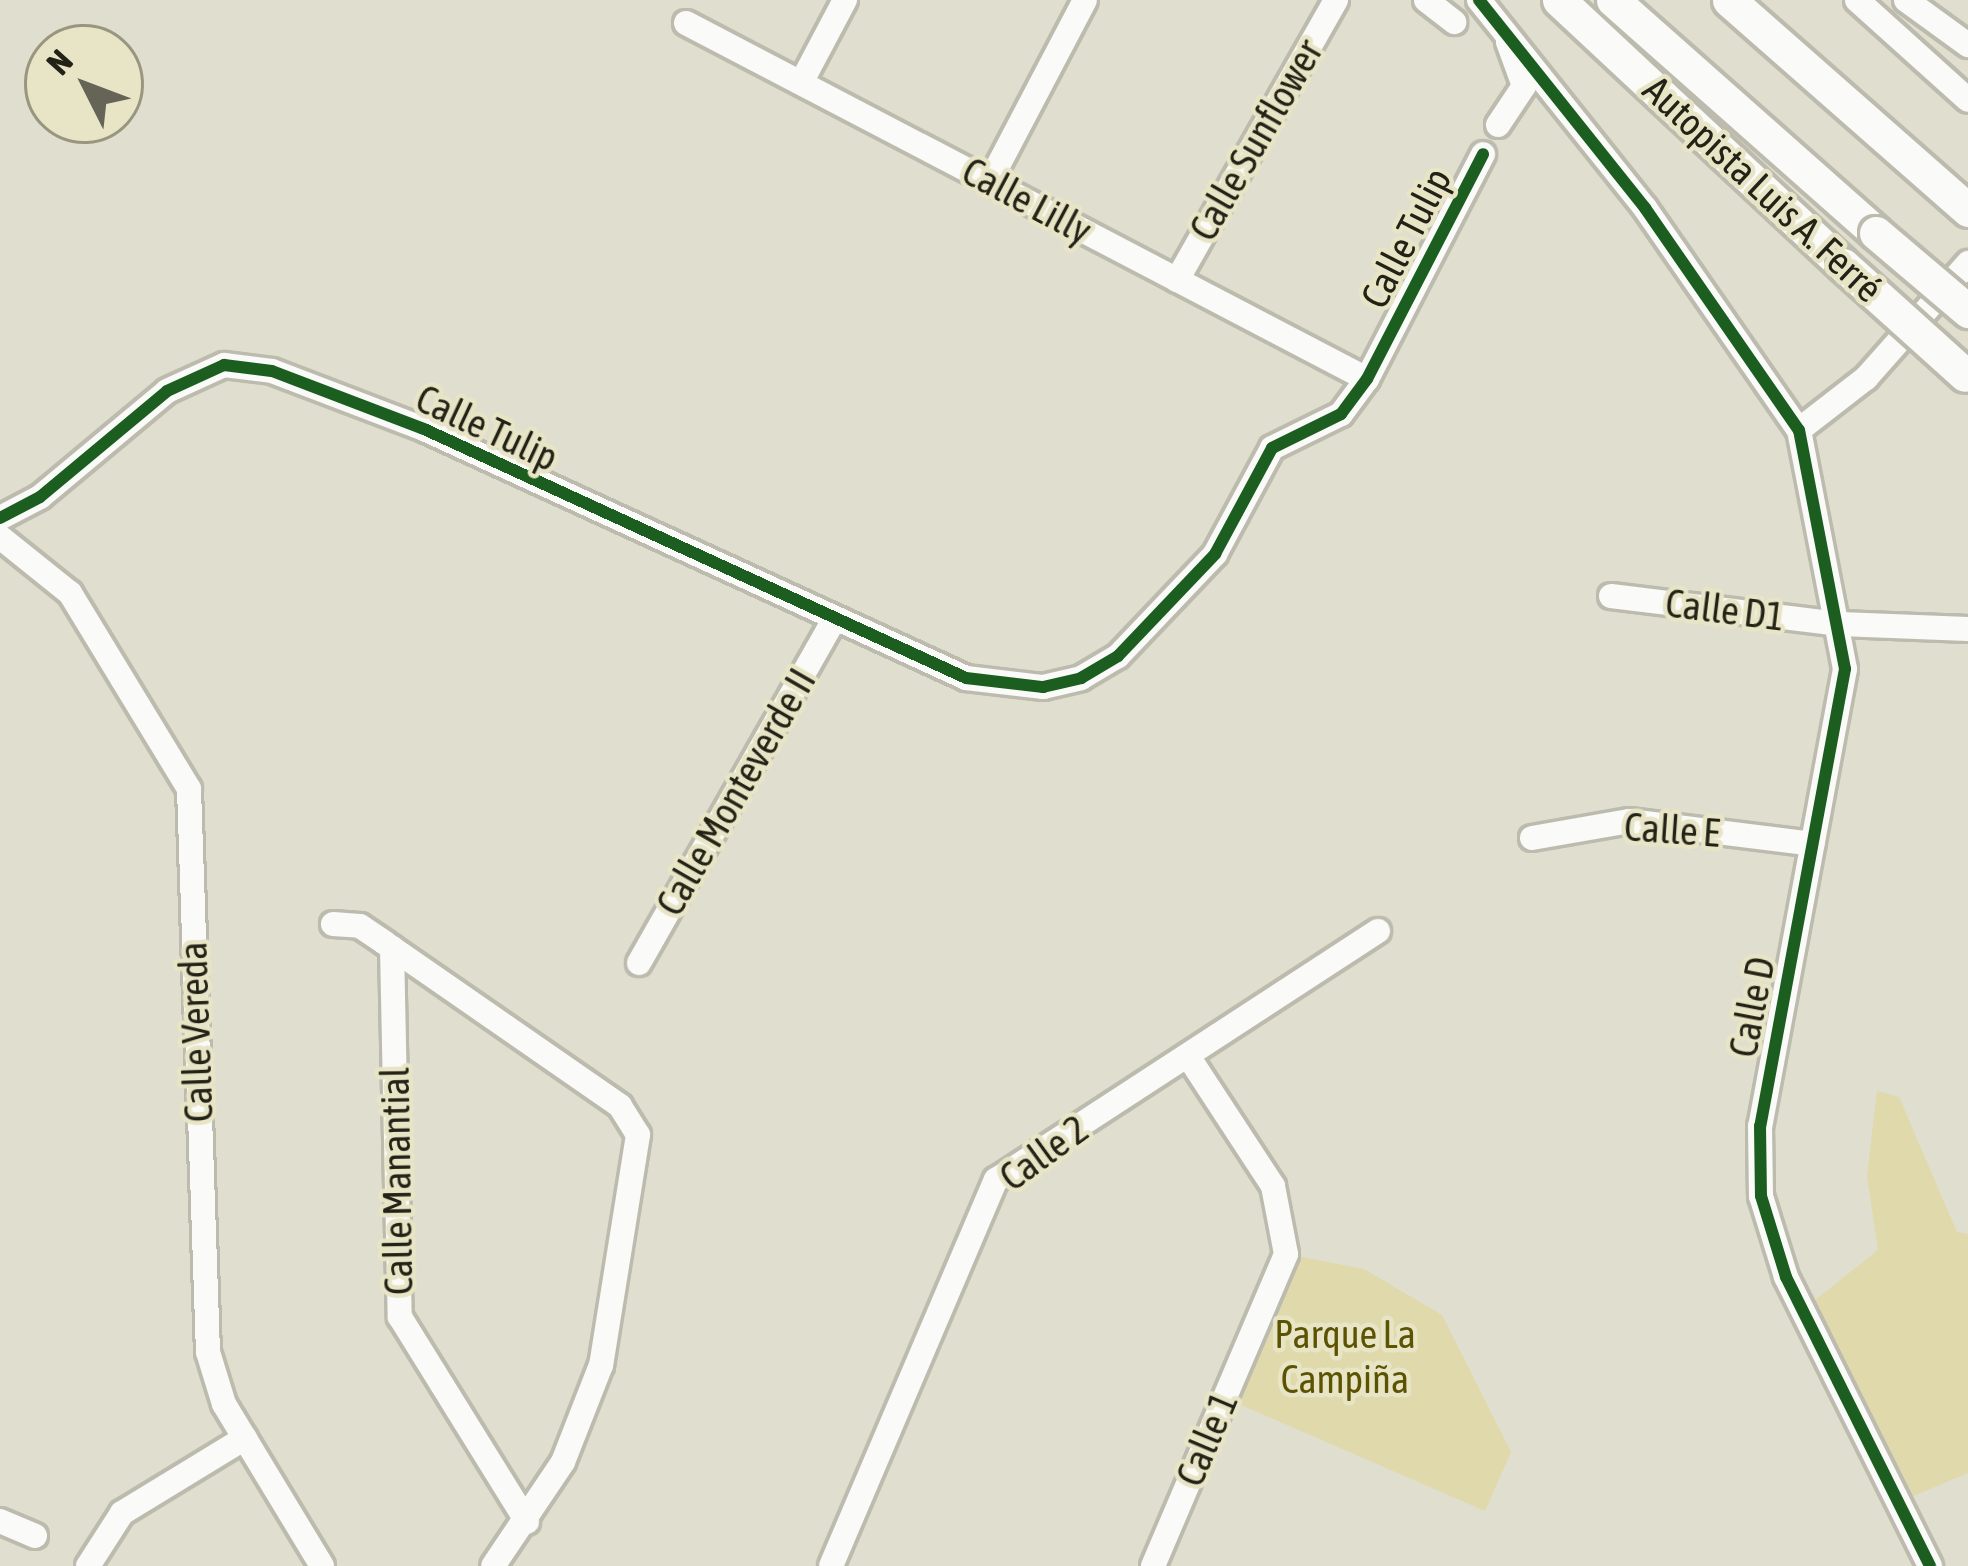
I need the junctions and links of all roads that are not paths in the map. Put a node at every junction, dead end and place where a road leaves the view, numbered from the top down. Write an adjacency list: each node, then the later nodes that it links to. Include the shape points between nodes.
1 (845, 0): 17 (street)
2 (1085, 0): 21 (street)
3 (1336, 0): 24 (street, Calle Sunflower)
4 (1426, 0): 12 (street)
5 (1479, 0): 14 (street)
6 (1559, 0): 26 (highway, Autopista Luis A. Ferré, bridge)
7 (1613, 0): 16 (highway)
8 (1624, 0): 16 (highway)
9 (1729, 0): 22 (highway)
10 (1857, 0): 18 (street)
11 (1906, 0): 15 (street)
12 (1454, 22)
13 (686, 23): 17 (street, Calle Lilly)
14 (1501, 23): 19 (street, via 1524,86); 28 (street, via 1645,208)
15 (1968, 45)
16 (1673, 52): 25 (highway, bridge)
17 (801, 83): 21 (street, Calle Lilly)
18 (1968, 100)
19 (1498, 124)
20 (1483, 154): 27 (street, Calle Tulip)
21 (990, 181): 24 (street, Calle Lilly)
22 (1968, 210)
23 (1968, 263): 28 (street, via 1866,378)
24 (1177, 280): 27 (street, Calle Lilly)
25 (1968, 311)
26 (1966, 376)
27 (1367, 379): 32 (street, Calle Tulip, via 1340,413 1272,448 1215,554 1118,656 1082,678 1043,687 966,678)
28 (1798, 430): 33 (street, Calle D)
29 (0, 518): 32 (street, Calle Tulip, via 40,497 167,391 224,365 272,371 424,429)
30 (0, 537): 42 (street, Calle Vereda, via 70,593 189,789 208,1352)
31 (1610, 596): 33 (street, Calle D1)
32 (832, 622): 40 (street, Calle Monteverde II)
33 (1840, 624): 34 (street, Calle D1); 36 (street, Calle D, via 1844,669)
34 (1968, 629)
35 (1532, 838): 36 (street, Calle E, via 1629,821)
36 (1813, 844): 51 (street, Calle D, via 1760,1126 1761,1196 1786,1276)
37 (334, 924): 39 (street, via 360,926)
38 (1378, 931): 41 (street, Calle 2)
39 (392, 948): 44 (street, Calle Manantial, via 400,1317); 44 (street, via 620,1106 638,1135 601,1365 563,1462)
40 (639, 962)
41 (1188, 1056): 49 (street, Calle 2, via 996,1180); 50 (street, Calle 1, via 1273,1186 1286,1254)
42 (245, 1438): 46 (street, via 122,1513); 47 (street, Calle Vereda)
43 (0, 1521): 45 (street)
44 (527, 1522): 48 (street)
45 (35, 1536)
46 (88, 1566)
47 (322, 1566)
48 (494, 1566)
49 (831, 1566)
50 (1153, 1566)
51 (1930, 1566)

